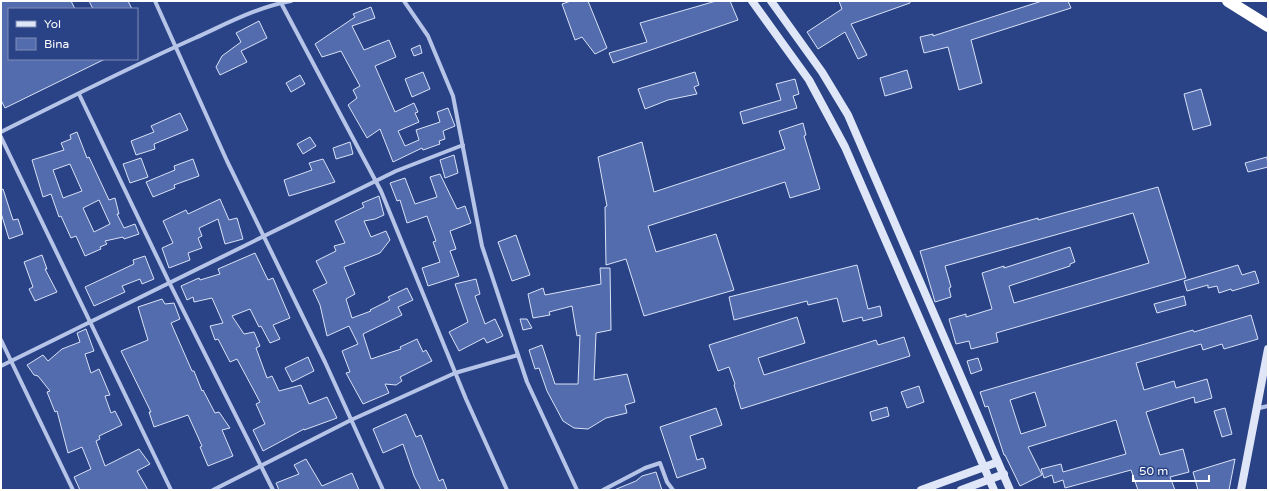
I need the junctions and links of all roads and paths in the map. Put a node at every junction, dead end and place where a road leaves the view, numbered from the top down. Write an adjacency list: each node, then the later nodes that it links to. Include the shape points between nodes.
1 (155, 1): 9 (street)
2 (291, 1): 7 (street)
3 (404, 1): 13 (street, via 428,36 454,96)
4 (752, 1): 29 (main road, via 805,74 842,141)
5 (771, 1): 27 (main road, via 822,72 848,115)
6 (1228, 1): 8 (highway)
7 (280, 2): 9 (street, via 233,20); 14 (street)
8 (1268, 26)
9 (176, 47): 10 (street); 15 (street)
10 (80, 94): 11 (street); 16 (street)
11 (1, 132)
12 (1, 137): 17 (street)
13 (463, 145): 14 (street, via 417,162); 20 (street, via 482,246)
14 (376, 182): 15 (street); 23 (street)
15 (263, 236): 16 (street); 26 (street)
16 (169, 282): 17 (street); 28 (street)
17 (89, 321): 21 (street); 33 (street)
18 (1, 340): 21 (street)
19 (1268, 349): 25 (main road)
20 (518, 354): 23 (street); 38 (street, via 527,382)
21 (11, 361): 22 (street); 32 (street)
22 (1, 366)
23 (455, 373): 26 (street); 37 (street)
24 (1268, 406): 25 (street)
25 (1255, 409): 45 (main road)
26 (351, 420): 28 (street); 36 (street)
27 (998, 462): 29 (main road); 30 (main road)
28 (261, 466): 34 (street); 35 (street)
29 (984, 467): 31 (main road); 41 (main road)
30 (1004, 474): 31 (main road); 44 (main road)
31 (989, 480): 42 (main road); 43 (main road)
32 (73, 490)
33 (171, 490)
34 (213, 490)
35 (273, 490)
36 (383, 490)
37 (507, 490)
38 (577, 490)
39 (602, 490): 40 (street, via 660,463)
40 (673, 490)
41 (921, 490)
42 (961, 490)
43 (994, 490)
44 (1010, 490)
45 (1241, 490)

